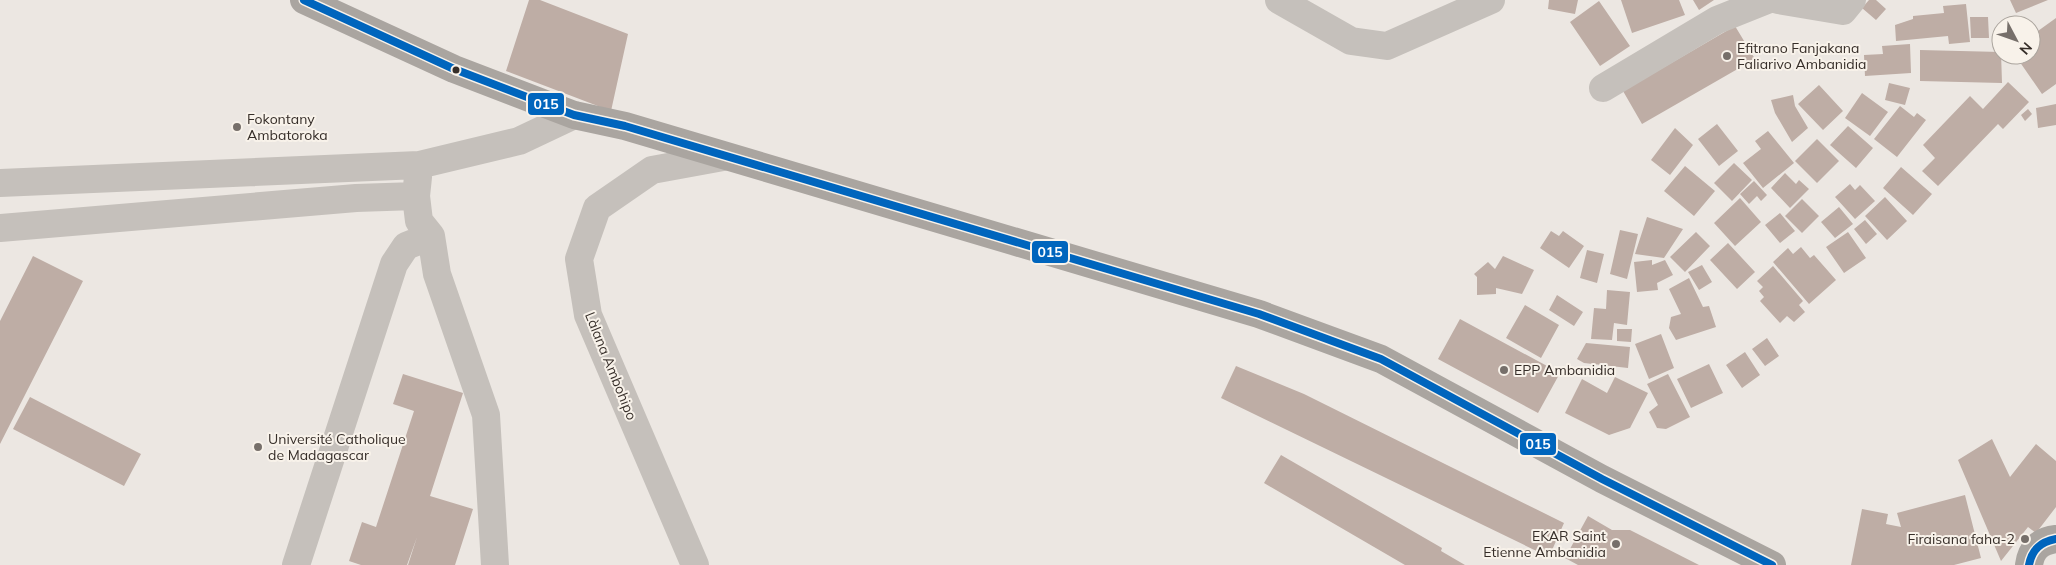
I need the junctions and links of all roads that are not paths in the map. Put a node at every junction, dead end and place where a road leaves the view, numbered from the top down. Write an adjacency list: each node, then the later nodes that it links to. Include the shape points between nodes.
1 (304, 0): 8 (main road, via 454,69)
2 (1279, 0): 3 (street, via 1350,41 1387,46)
3 (1491, 0)
4 (1767, 0): 7 (street, via 1717,20)
5 (1778, 0): 6 (street, via 1843,11)
6 (1852, 0)
7 (1603, 88)
8 (574, 115): 9 (main road, via 625,126); 10 (street, via 519,141)
9 (723, 157): 18 (street, Làlana Ambohipo, via 652,170 597,208 579,259 588,315); 19 (main road, via 1258,314 1381,359 1602,479)
10 (419, 165): 11 (street); 12 (street)
11 (0, 183)
12 (416, 196): 13 (street, via 356,198); 14 (street, via 419,221)
13 (0, 228)
14 (431, 236): 16 (street, via 406,246 394,264); 17 (street, via 437,274 486,415)
15 (2056, 539): 20 (main road, via 2040,544 2034,550)
16 (296, 565)
17 (495, 565)
18 (696, 565)
19 (1772, 565)
20 (2029, 565)

